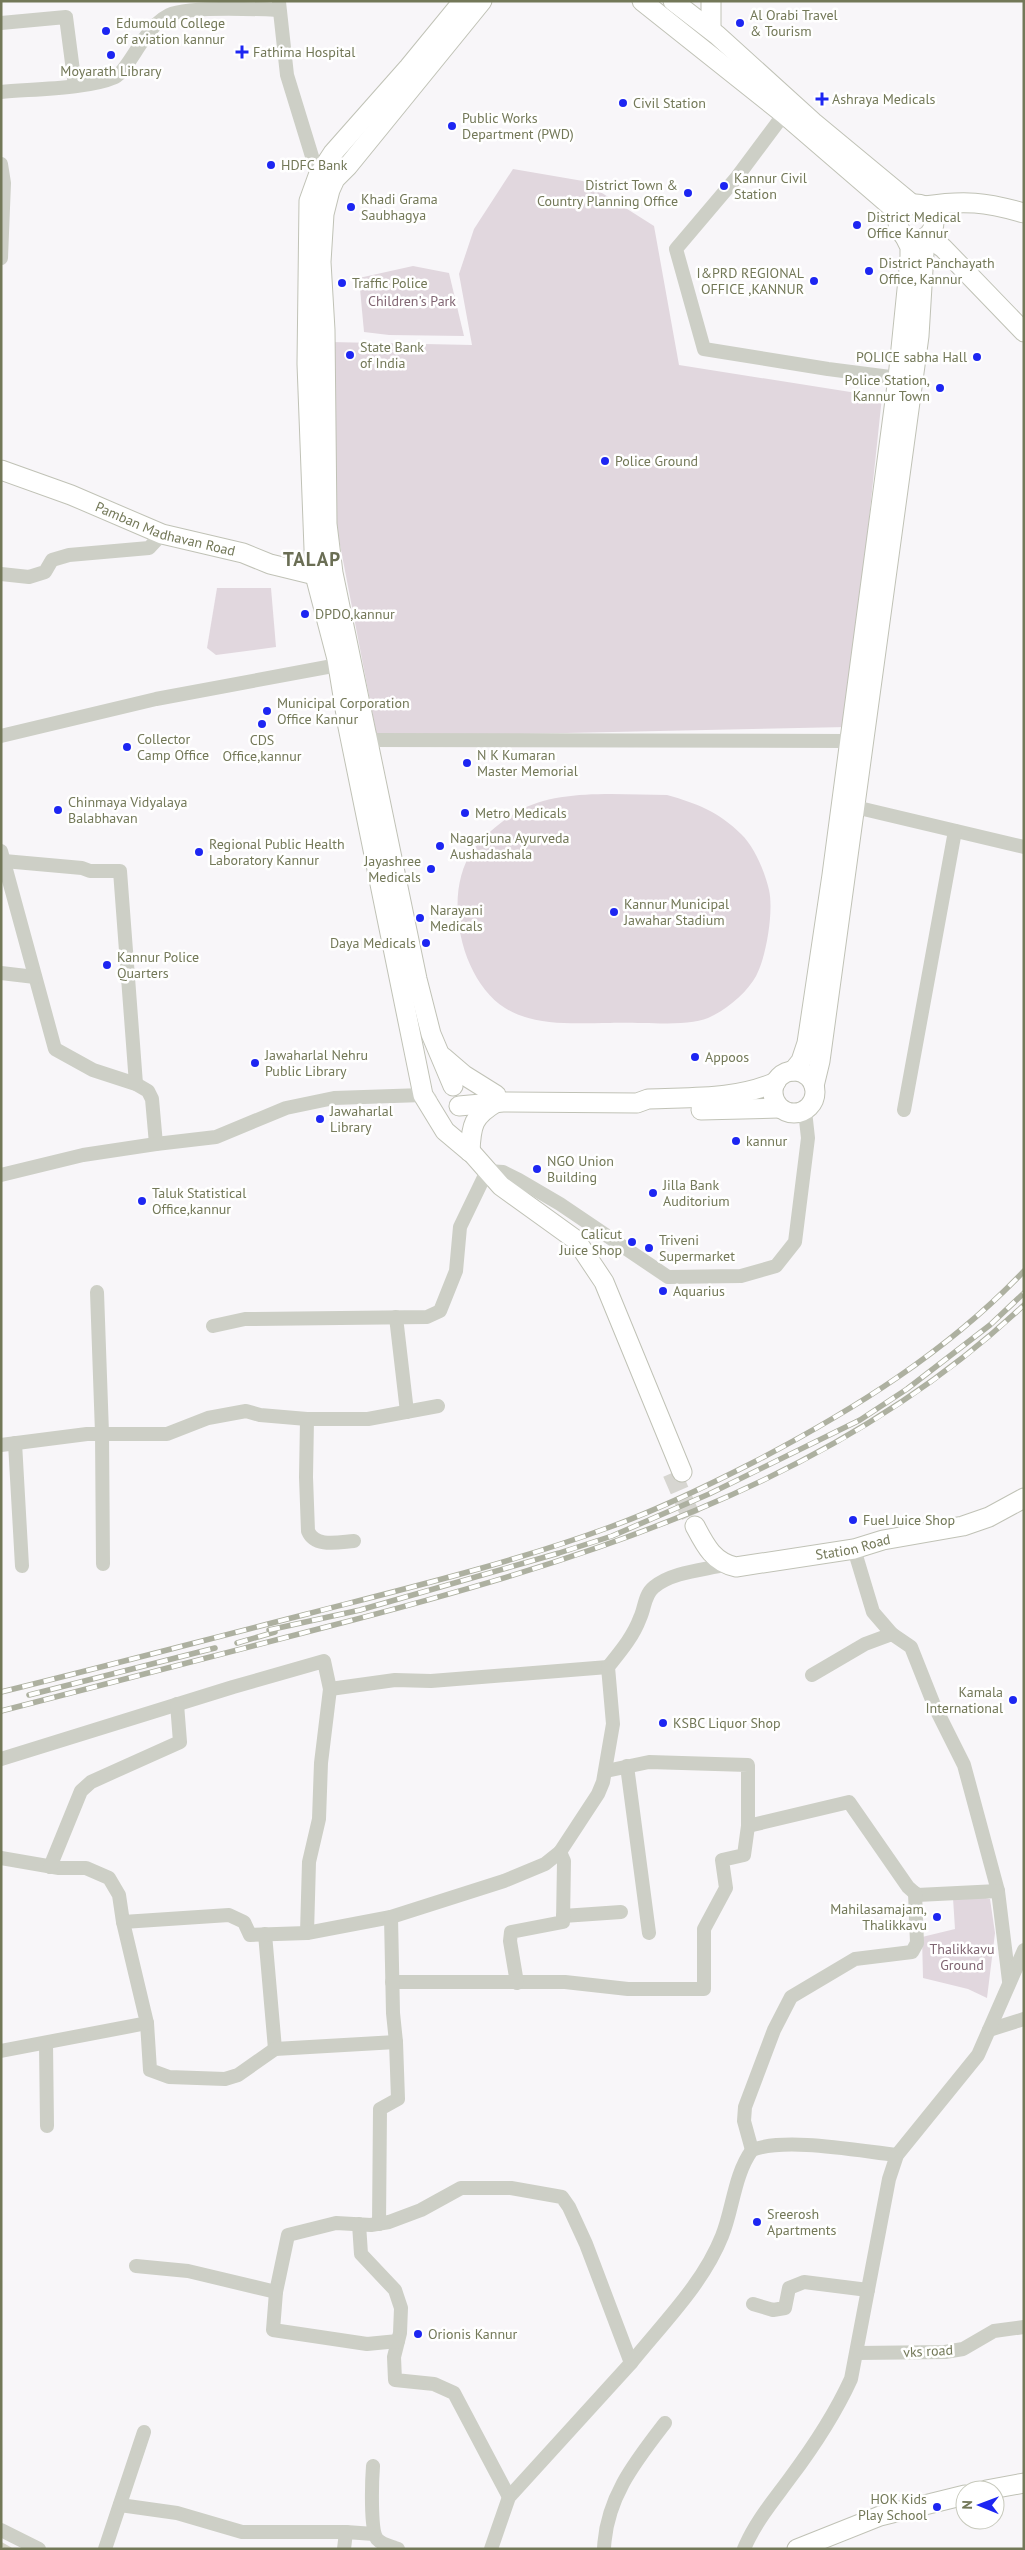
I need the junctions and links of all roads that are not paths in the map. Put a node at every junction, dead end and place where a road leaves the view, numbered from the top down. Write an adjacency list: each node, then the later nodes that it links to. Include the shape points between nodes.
1 (463, 1): 13 (main road, via 333,153)
2 (482, 1): 13 (main road, via 348,166)
3 (642, 1): 11 (main road)
4 (673, 1): 8 (main road)
5 (711, 1): 8 (main road)
6 (273, 6): 9 (street, via 170,14 147,34 128,60 125,70 115,77); 13 (street, via 287,75)
7 (1, 24): 9 (street, via 66,17)
8 (711, 30): 14 (main road)
9 (75, 86): 10 (street)
10 (1, 92)
11 (784, 114): 14 (main road); 19 (street, via 737,177 676,249 704,349)
12 (1, 164): 17 (street, via 4,183)
13 (327, 177): 22 (main road, via 309,201 307,364); 25 (main road, via 321,262 328,524)
14 (912, 208): 15 (main road, via 968,201); 16 (main road, via 898,226); 16 (main road, via 934,218 934,229)
15 (1024, 213)
16 (918, 238): 18 (main road, via 943,248); 19 (main road, via 910,246); 30 (main road, via 924,253 919,336)
17 (1, 258)
18 (1024, 332)
19 (898, 378): 29 (main road)
20 (1, 470): 21 (main road, Pamban Madhavan Road, via 71,494)
21 (162, 534): 23 (main road, Pamban Madhavan Road, via 242,553); 24 (street, via 149,548 69,555 52,560 45,572 29,577)
22 (313, 549): 23 (main road); 25 (main road)
23 (270, 564): 25 (main road, Pamban Madhavan Road)
24 (1, 574)
25 (324, 574): 26 (main road)
26 (345, 665): 27 (street, via 156,699); 28 (main road); 41 (main road, via 389,938 416,1061)
27 (1, 736)
28 (368, 740): 29 (street); 36 (main road, via 418,979 431,1034)
29 (849, 741): 30 (main road)
30 (848, 805): 31 (street); 37 (main road, via 807,1043 801,1062); 40 (main road, via 820,1061)
31 (955, 831): 32 (street); 45 (street)
32 (1024, 847)
33 (2, 853): 35 (street); 39 (street, via 90,871 120,871)
34 (1, 973): 35 (street)
35 (35, 977): 39 (street, via 55,1049 93,1070)
36 (439, 1052): 41 (main road); 42 (main road)
37 (793, 1071): 38 (main road); 40 (main road, via 806,1075)
38 (776, 1082): 43 (main road, via 755,1091 724,1096 648,1099); 44 (main road, via 773,1096)
39 (136, 1084): 47 (street, via 148,1091 152,1099)
40 (814, 1086): 46 (main road, via 814,1100)
41 (445, 1098): 42 (main road); 47 (street, via 334,1098 286,1108 216,1137); 48 (main road, via 467,1134); 48 (main road, via 445,1131)
42 (497, 1098): 43 (main road, via 531,1102); 48 (main road, via 475,1119)
43 (637, 1103): 44 (main road, via 647,1109)
44 (779, 1108): 46 (main road, via 791,1113)
45 (904, 1110)
46 (805, 1111): 49 (street, via 808,1138 795,1242 776,1266 740,1276 668,1277 560,1204 503,1172)
47 (156, 1144): 50 (street, via 83,1155)
48 (470, 1152): 49 (main road)
49 (487, 1171): 52 (street, via 460,1227 456,1271 440,1311 427,1317); 59 (main road, via 550,1224 576,1260 606,1310)
50 (1, 1175)
51 (97, 1292): 57 (street)
52 (396, 1317): 53 (street, via 245,1319); 55 (street)
53 (213, 1326)
54 (438, 1406): 55 (street)
55 (408, 1412): 56 (street, via 368,1419)
56 (307, 1419): 57 (street, via 246,1411 208,1418 168,1434); 65 (street, via 310,1537 320,1542)
57 (102, 1433): 58 (street); 68 (street)
58 (8, 1444): 69 (street)
59 (677, 1472)
60 (1024, 1498): 62 (main road, Station Road)
61 (1024, 1509): 62 (main road)
62 (988, 1517): 64 (main road, Station Road, via 963,1526)
63 (698, 1525): 67 (main road, via 714,1557)
64 (883, 1540): 66 (main road, Station Road); 67 (main road, via 831,1539)
65 (354, 1541)
66 (854, 1549): 67 (main road, Station Road, via 736,1567); 70 (street, via 873,1612)
67 (727, 1561): 71 (street, via 681,1575 652,1589 628,1641)
68 (103, 1564)
69 (22, 1566)
70 (892, 1634): 72 (street, via 865,1644); 82 (street, via 911,1647 934,1705 964,1765)
71 (608, 1667): 73 (street, via 431,1681 395,1680); 77 (street, via 614,1724)
72 (812, 1675)
73 (330, 1689): 74 (street, via 324,1661); 88 (street, via 319,1819 310,1862)
74 (177, 1704): 75 (street); 81 (street, via 180,1742 91,1782 81,1791)
75 (1, 1759)
76 (627, 1766): 77 (street); 78 (street, via 649,1762 748,1765); 89 (street)
77 (606, 1771): 79 (street, via 598,1794)
78 (748, 1826): 83 (street, via 849,1802); 94 (street, via 744,1855 722,1860 726,1888 704,1930 704,1989 628,1989 565,1982)
79 (560, 1852): 85 (street, via 564,1861); 86 (street, via 545,1864 504,1881)
80 (1, 1858): 81 (street)
81 (50, 1866): 87 (street, via 86,1868 109,1878 119,1894)
82 (998, 1891): 83 (street); 92 (street)
83 (915, 1893): 103 (street, via 917,1943 912,1952 854,1959 791,1997 774,2030 745,2107 744,2121)
84 (621, 1912): 85 (street)
85 (563, 1916): 94 (street, via 563,1922 511,1932)
86 (391, 1917): 88 (street); 93 (street)
87 (123, 1922): 90 (street, via 229,1915 244,1922 250,1935); 96 (street)
88 (306, 1933): 90 (street)
89 (649, 1933)
90 (265, 1934): 100 (street)
91 (1024, 1950): 92 (street)
92 (1008, 1981): 97 (street)
93 (392, 1982): 94 (street); 98 (street)
94 (517, 1982)
95 (1024, 2020): 97 (street)
96 (148, 2022): 99 (street); 100 (street, via 150,2070 169,2077 225,2079 238,2075)
97 (989, 2030): 104 (street, via 978,2055)
98 (396, 2042): 100 (street); 106 (street, via 398,2099 380,2109)
99 (46, 2043): 101 (street); 102 (street)
100 (275, 2048)
101 (1, 2051)
102 (47, 2126)
103 (752, 2150): 104 (street, via 799,2146); 114 (street, via 722,2236 702,2274)
104 (897, 2155): 108 (street, via 889,2179)
105 (359, 2224): 106 (street); 109 (street, via 336,2223 288,2235); 112 (street, via 361,2254 395,2290 401,2308)
106 (379, 2224): 114 (street, via 421,2210 452,2192 476,2187 511,2188 562,2197 586,2244)
107 (136, 2266): 109 (street, via 188,2271)
108 (868, 2290): 110 (street, via 804,2282 789,2288 784,2308 774,2310); 113 (street)
109 (276, 2292): 112 (street, via 273,2330 367,2344)
110 (753, 2304)
111 (1024, 2327): 113 (street, vks road, via 994,2331 963,2349 945,2352)
112 (398, 2341): 120 (street, via 394,2357 395,2380 434,2384 454,2393)
113 (857, 2353): 133 (street, via 840,2404 755,2526)
114 (631, 2363): 120 (street)
115 (665, 2423): 132 (street, via 612,2501)
116 (144, 2432): 122 (street)
117 (373, 2466): 125 (street)
118 (1024, 2483): 119 (main road)
119 (1005, 2486)
120 (509, 2497): 131 (street)
121 (955, 2497): 126 (main road, via 880,2516)
122 (120, 2505): 124 (street, via 177,2513 242,2532); 128 (street)
123 (1, 2530): 127 (street)
124 (346, 2532): 125 (street); 129 (street)
125 (374, 2534): 130 (street, via 381,2542)
126 (818, 2546): 134 (main road)
127 (39, 2549)
128 (105, 2549)
129 (344, 2549)
130 (398, 2549)
131 (491, 2549)
132 (604, 2549)
133 (744, 2549)
134 (797, 2549)

